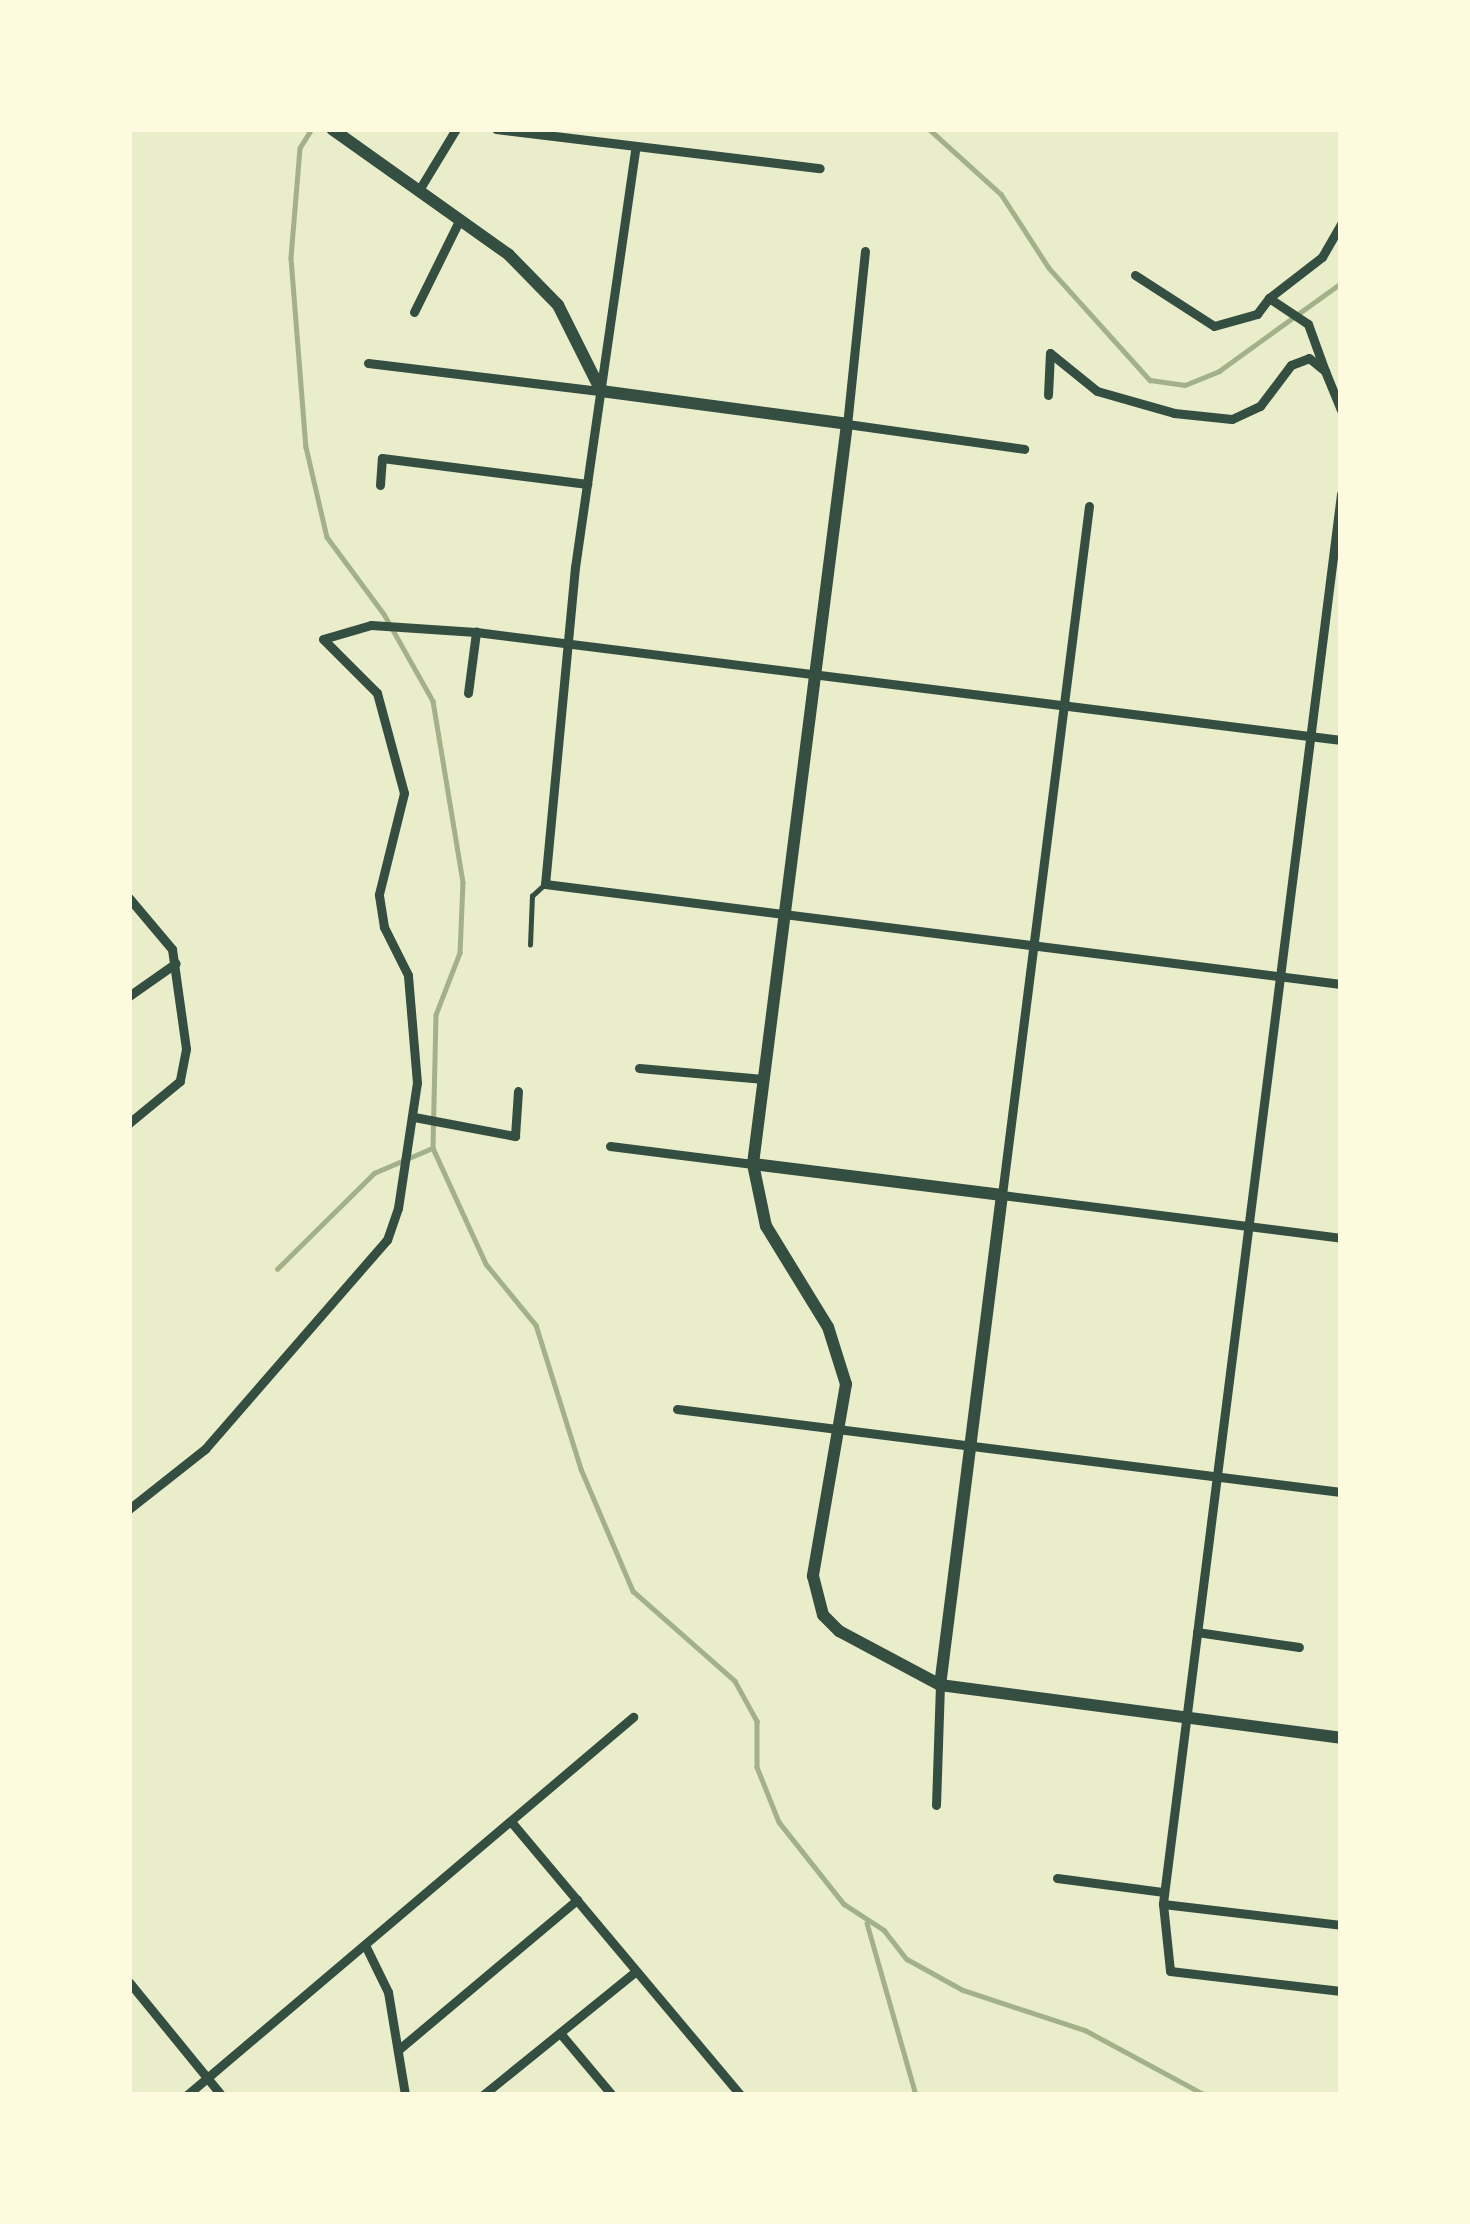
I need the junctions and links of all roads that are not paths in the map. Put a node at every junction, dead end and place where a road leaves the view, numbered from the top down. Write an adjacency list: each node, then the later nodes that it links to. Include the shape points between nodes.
1 (332, 129): 8 (street)
2 (456, 129): 8 (street)
3 (496, 129): 5 (street)
4 (584, 129): 5 (street)
5 (579, 143): 6 (street)
6 (635, 151): 7 (street); 17 (street)
7 (820, 168)
8 (419, 190): 9 (street)
9 (460, 219): 14 (street); 17 (street, via 558,305)
10 (1341, 224): 13 (street, via 1322,257)
11 (865, 251): 20 (street)
12 (1136, 275): 13 (street, via 1214,326 1257,314)
13 (1269, 298): 16 (street, via 1308,324)
14 (414, 312)
15 (368, 363): 17 (street)
16 (1325, 371): 18 (street, via 1309,358 1292,365 1260,406 1232,419 1096,391 1050,353); 19 (street)
17 (601, 391): 20 (street); 22 (street)
18 (1048, 395)
19 (1341, 410)
20 (847, 424): 21 (street); 28 (street)
21 (1024, 449)
22 (586, 484): 23 (street, via 382,458); 27 (street)
23 (380, 485)
24 (1341, 494): 31 (street)
25 (1089, 506): 30 (street)
26 (476, 632): 27 (street); 29 (street); 45 (street, via 371,625 323,639 377,693 404,793 380,894 383,927 408,975)
27 (567, 644): 28 (street); 33 (street)
28 (815, 675): 30 (street); 35 (street)
29 (468, 693)
30 (1064, 706): 31 (street); 37 (street)
31 (1310, 736): 32 (street); 39 (street)
32 (1341, 740)
33 (544, 884): 35 (street); 36 (lane, via 532,896)
34 (129, 898): 38 (street)
35 (785, 915): 37 (street); 43 (street)
36 (530, 945)
37 (1034, 946): 39 (street); 49 (street)
38 (176, 963): 41 (street); 46 (street, via 184,1073)
39 (1280, 977): 40 (street); 50 (street)
40 (1341, 984)
41 (129, 996)
42 (638, 1068): 43 (street)
43 (764, 1078): 48 (street)
44 (518, 1091): 45 (street, via 515,1136)
45 (413, 1117): 57 (street, via 387,1240 205,1449)
46 (129, 1124)
47 (610, 1146): 48 (street)
48 (753, 1164): 49 (street); 53 (street, via 766,1226 839,1353)
49 (1002, 1196): 50 (street); 54 (street)
50 (1249, 1226): 51 (street); 55 (street)
51 (1341, 1238)
52 (676, 1409): 53 (street)
53 (843, 1430): 54 (street); 60 (street, via 817,1545 818,1604 839,1631)
54 (970, 1446): 55 (street); 60 (street)
55 (1217, 1477): 56 (street); 58 (street)
56 (1341, 1492)
57 (129, 1510)
58 (1197, 1632): 59 (street); 62 (street)
59 (1299, 1647)
60 (940, 1685): 62 (street); 64 (street)
61 (633, 1717): 65 (street)
62 (1186, 1720): 63 (street); 67 (street)
63 (1341, 1738)
64 (936, 1805)
65 (513, 1824): 68 (street); 70 (street)
66 (1057, 1878): 67 (street)
67 (1164, 1898): 69 (street); 73 (street, via 1166,1968)
68 (577, 1900): 71 (street); 75 (street)
69 (1341, 1925)
70 (365, 1946): 75 (street, via 384,1977); 76 (street)
71 (636, 1971): 74 (street); 82 (street)
72 (129, 1982): 76 (street)
73 (1341, 1991)
74 (560, 2033): 77 (street); 81 (street)
75 (398, 2050): 80 (street)
76 (207, 2078): 78 (street); 79 (street)
77 (486, 2094)
78 (187, 2095)
79 (221, 2095)
80 (405, 2095)
81 (612, 2095)
82 (740, 2095)

